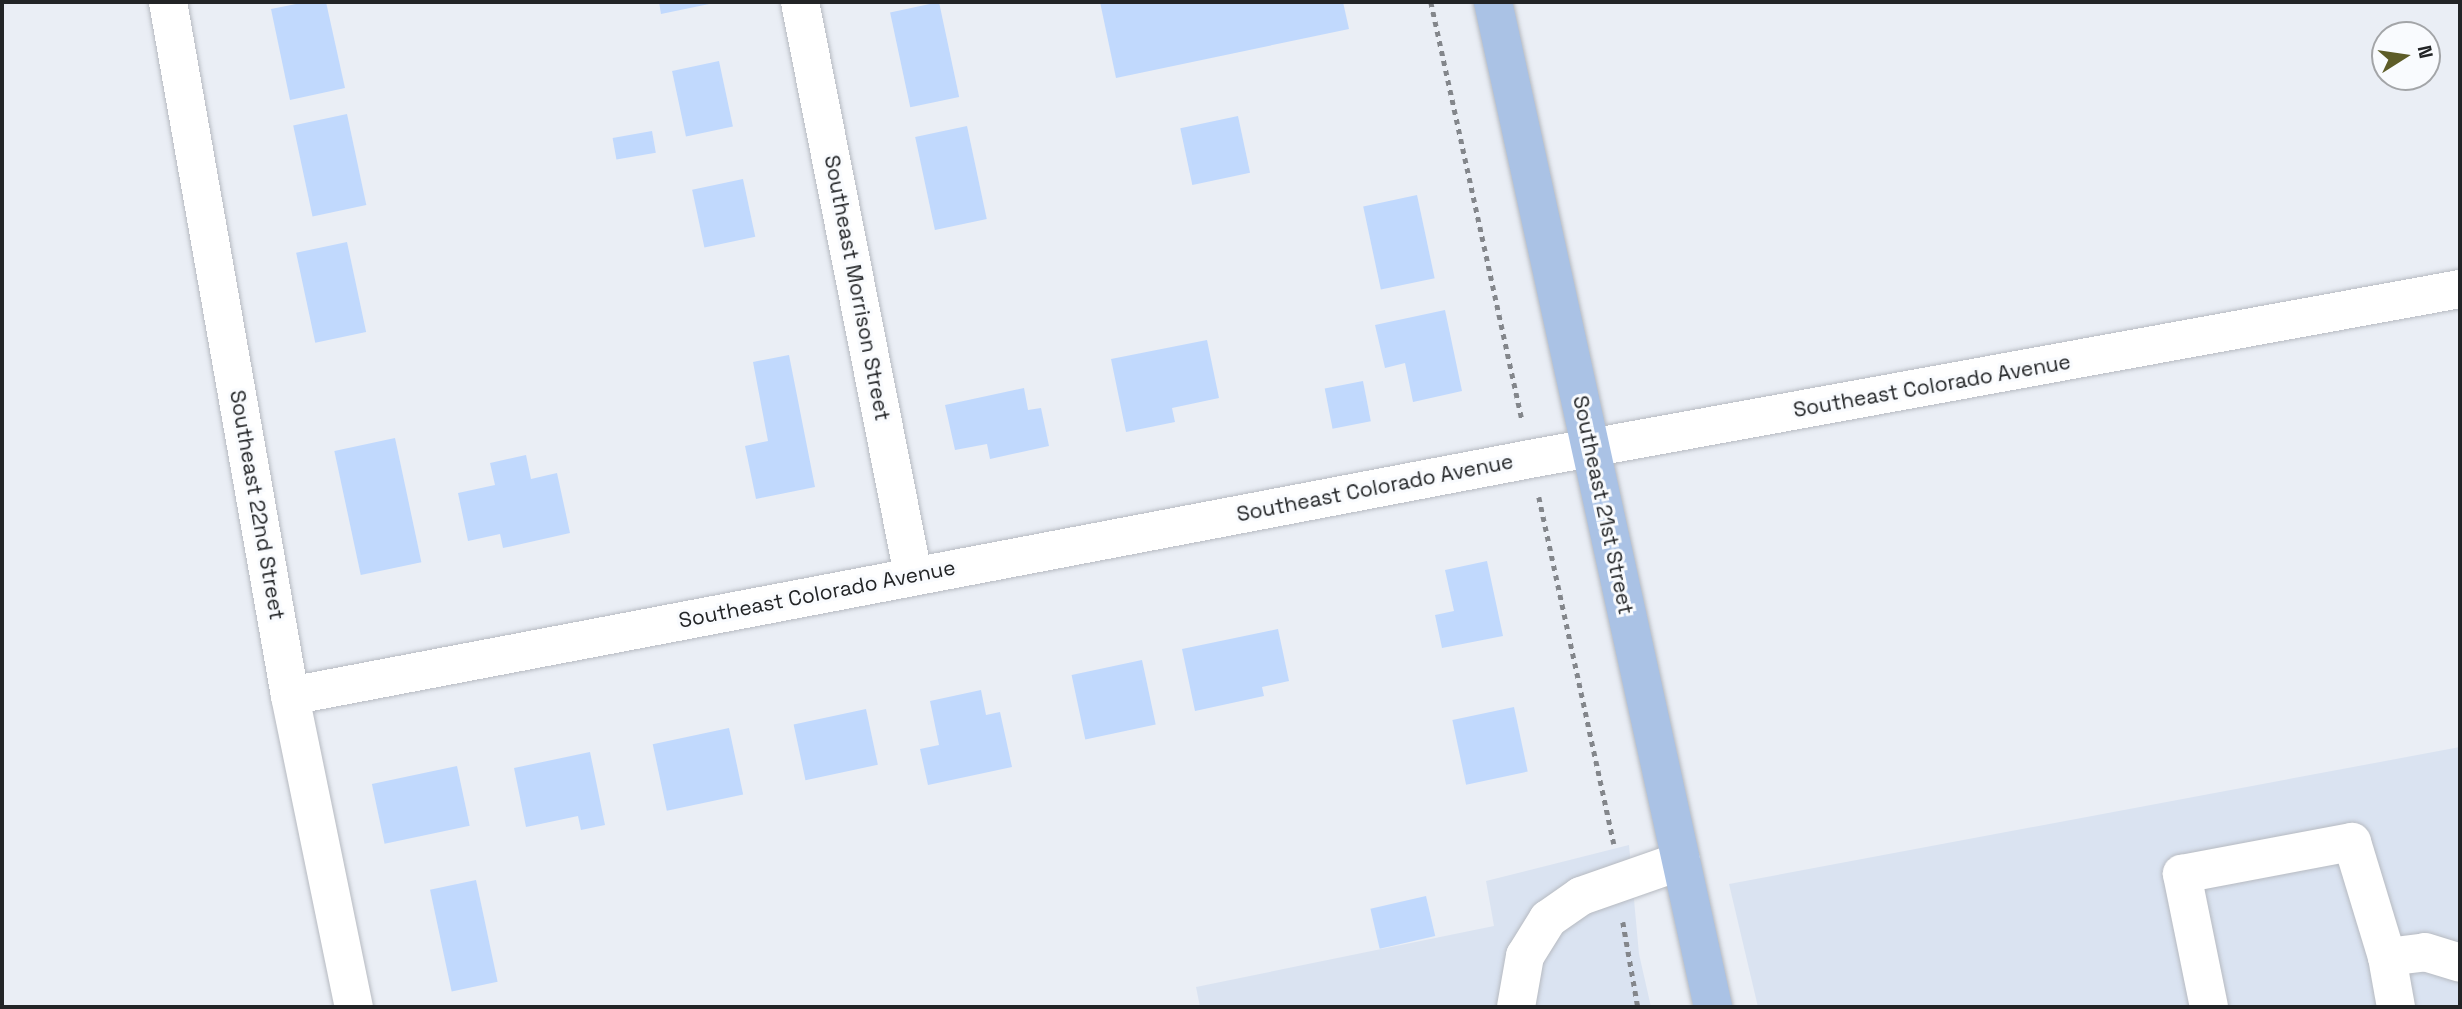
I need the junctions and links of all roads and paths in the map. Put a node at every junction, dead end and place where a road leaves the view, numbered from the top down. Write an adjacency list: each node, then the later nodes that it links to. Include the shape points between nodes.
1 (168, 2): 9 (street, Southeast 22nd Street)
2 (800, 2): 8 (street, Southeast Morrison Street)
3 (1431, 2): 7 (path)
4 (1493, 2): 6 (main road, Southeast 21st Street)
5 (2460, 289): 6 (street, Southeast Colorado Avenue)
6 (1591, 449): 7 (street, Southeast Colorado Avenue); 10 (main road, Southeast 21st Street)
7 (1530, 459): 8 (street, Southeast Colorado Avenue); 11 (path, via 1612,831)
8 (913, 575): 9 (street, Southeast Colorado Avenue)
9 (290, 696): 14 (street, Southeast 22nd Street)
10 (1681, 861): 11 (street); 17 (main road, Southeast 21st Street)
11 (1618, 883): 15 (street, via 1581,896 1549,919 1525,956); 16 (path)
12 (2387, 957): 13 (street, via 2425,952); 18 (street, via 2352,842 2182,874); 19 (street)
13 (2460, 963)
14 (354, 1007)
15 (1516, 1007)
16 (1638, 1007)
17 (1713, 1007)
18 (2209, 1007)
19 (2396, 1007)

